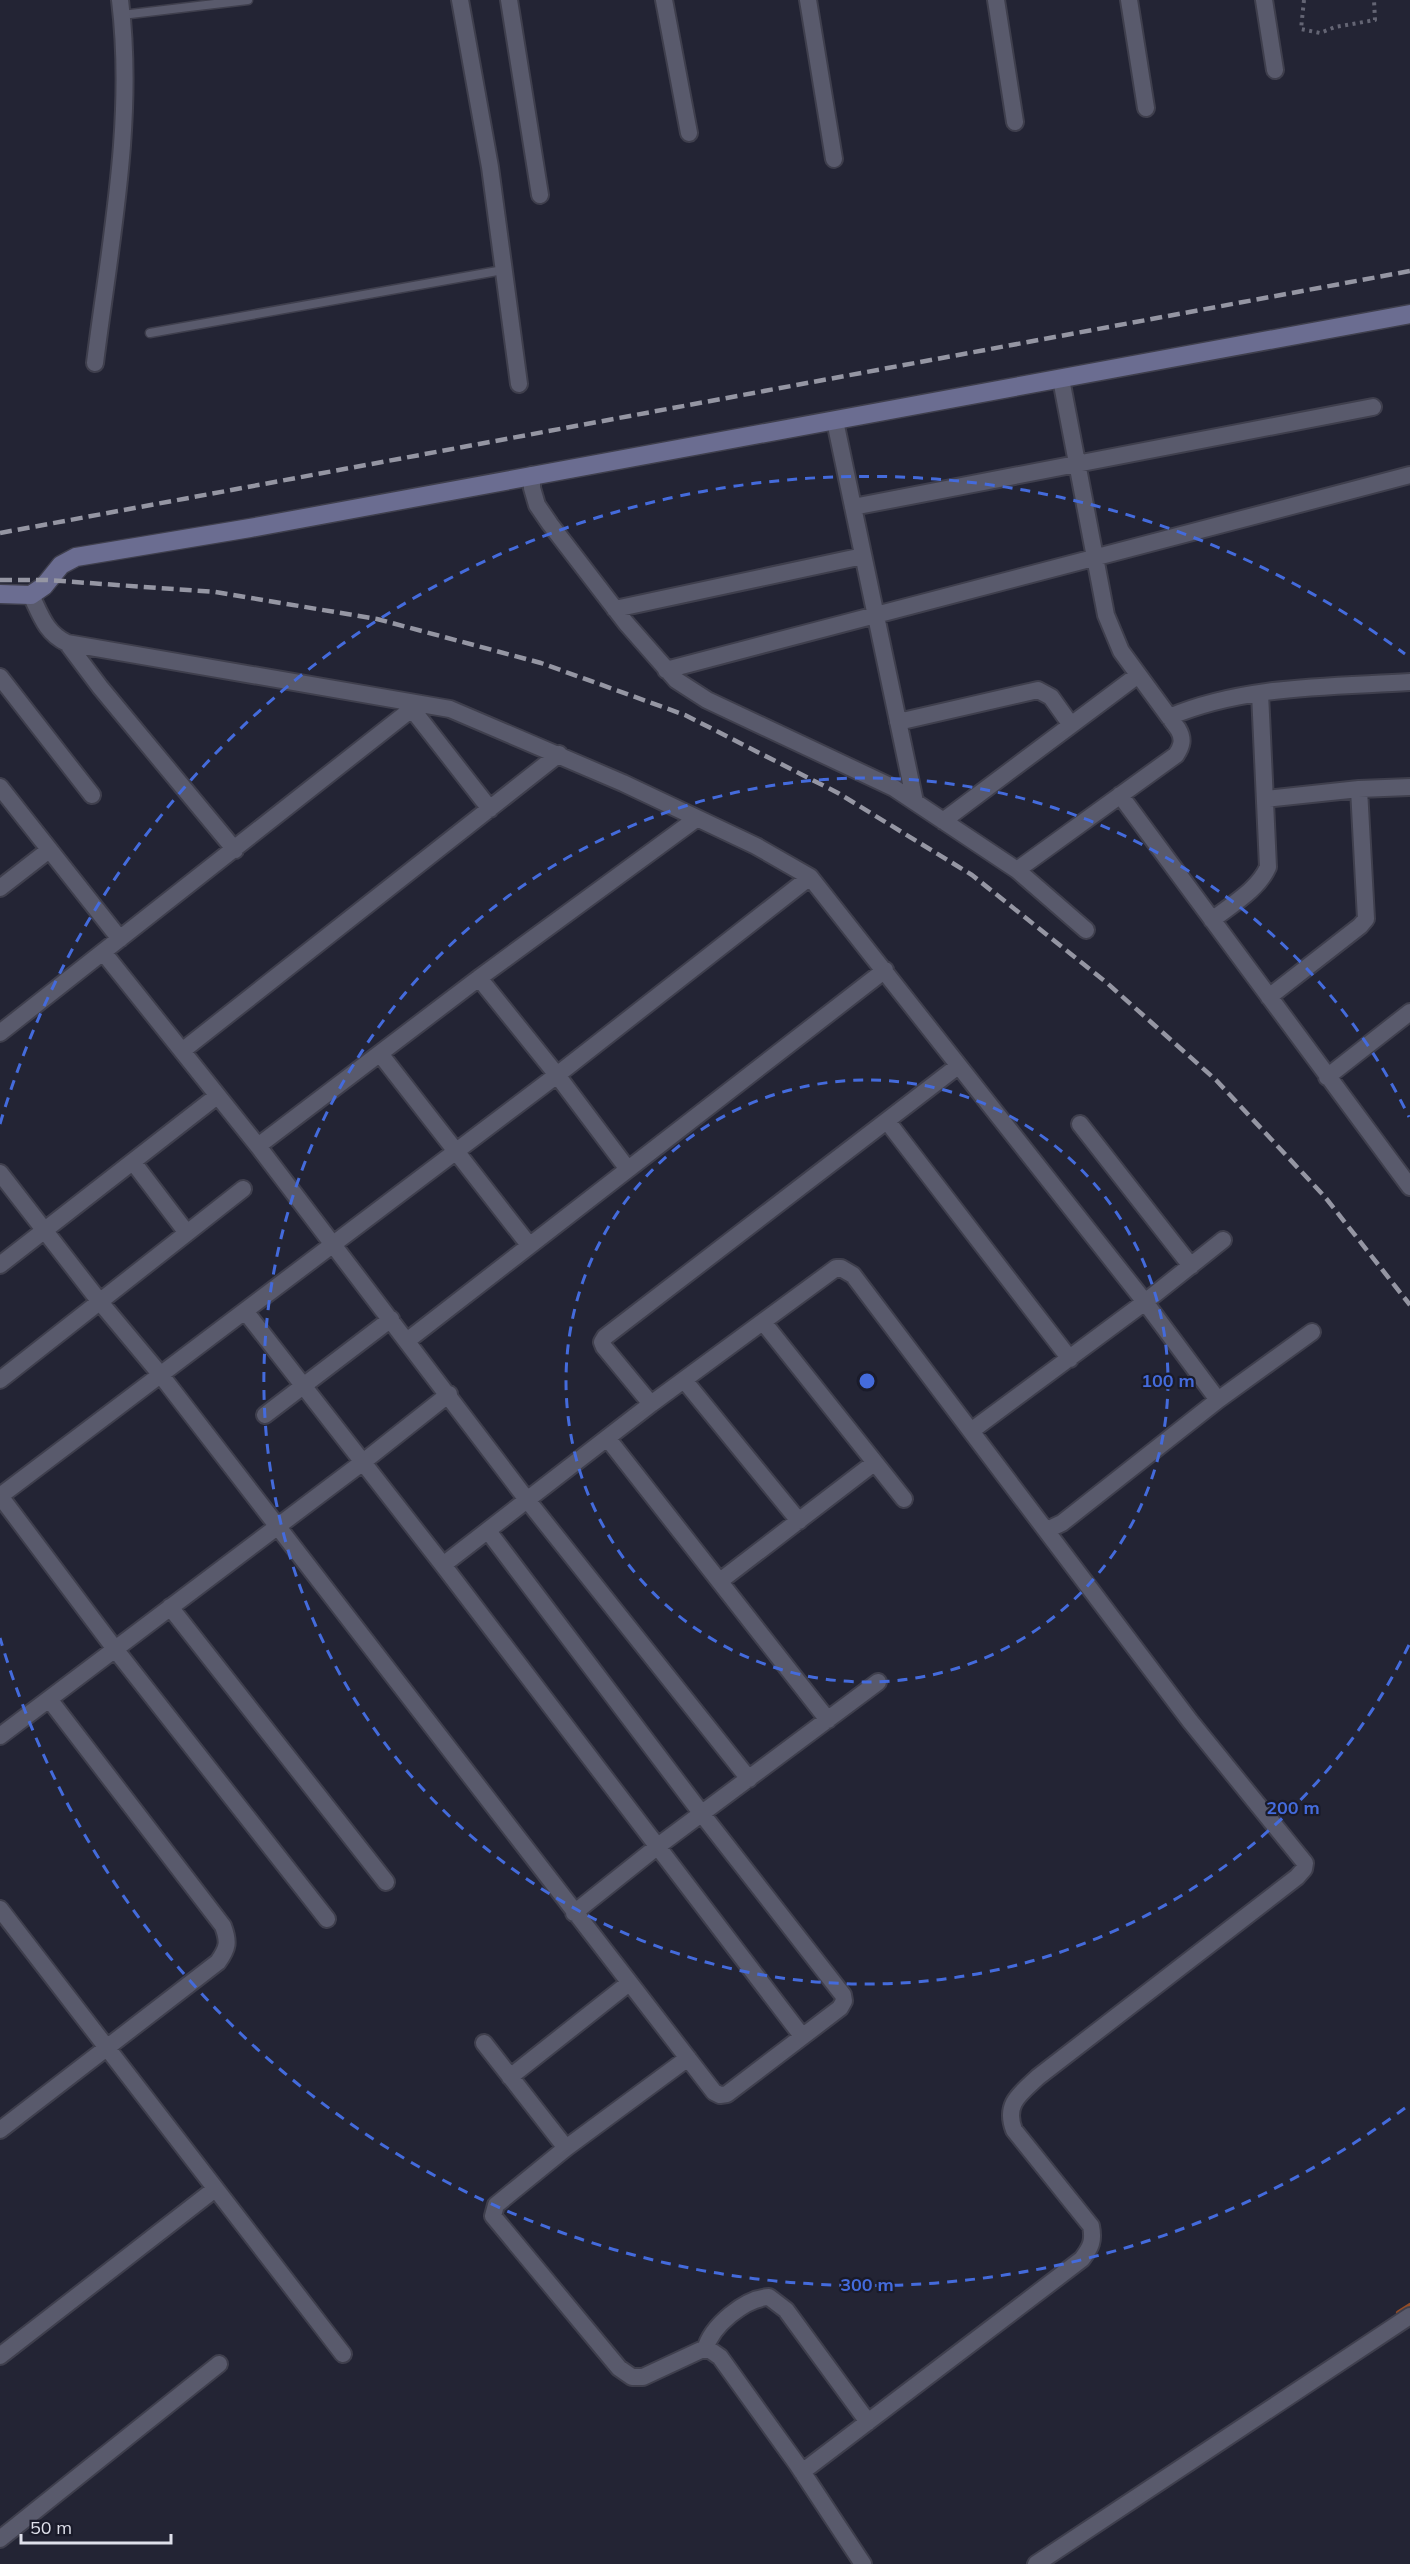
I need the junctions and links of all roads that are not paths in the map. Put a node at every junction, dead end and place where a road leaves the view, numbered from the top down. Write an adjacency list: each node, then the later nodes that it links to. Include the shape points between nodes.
1 (248, 0): 9 (lane)
2 (460, 0): 17 (street, via 490,167)
3 (509, 0): 16 (street)
4 (664, 0): 14 (street)
5 (808, 0): 15 (street)
6 (996, 0): 13 (street)
7 (1130, 0): 12 (street)
8 (1264, 0): 11 (street)
9 (196, 3): 10 (lane)
10 (121, 8): 20 (street, via 125,130)
11 (1275, 70)
12 (1146, 108)
13 (1015, 122)
14 (689, 133)
15 (834, 159)
16 (540, 195)
17 (503, 270): 19 (lane); 22 (street)
18 (1410, 314): 21 (street)
19 (150, 333)
20 (95, 363)
21 (1062, 379): 24 (street); 25 (street)
22 (519, 384)
23 (1373, 407): 25 (street)
24 (835, 421): 26 (street); 28 (street)
25 (1078, 464): 28 (street); 30 (street)
26 (532, 475): 32 (street, via 76,557 61,565); 33 (street, via 537,505)
27 (1410, 475): 30 (street)
28 (853, 507): 29 (street)
29 (863, 556): 33 (street); 34 (street)
30 (1096, 559): 34 (street); 37 (street, via 1113,635)
31 (0, 594): 32 (street)
32 (31, 595): 35 (street, via 45,627)
33 (615, 609): 36 (street)
34 (875, 616): 36 (street); 43 (street)
35 (67, 643): 41 (street); 57 (street)
36 (666, 670): 52 (street, via 691,692 894,788)
37 (1138, 675): 42 (street); 44 (street)
38 (0, 677): 49 (street)
39 (1410, 682): 40 (street)
40 (1260, 693): 42 (street, via 1206,703); 51 (street)
41 (415, 706): 45 (street, via 450,710); 53 (street); 57 (street)
42 (1169, 717): 50 (street, via 1181,736 1176,755)
43 (898, 722): 44 (street, via 1038,690 1051,697); 52 (street)
44 (1071, 725): 55 (street)
45 (559, 754): 53 (street); 54 (street)
46 (0, 787): 56 (street)
47 (1410, 787): 48 (street)
48 (1359, 789): 51 (street); 67 (street, via 1366,919)
49 (92, 795)
50 (1120, 795): 58 (street); 61 (street)
51 (1265, 799): 61 (street, via 1268,867 1256,885)
52 (915, 802): 55 (street)
53 (490, 809): 70 (street)
54 (696, 819): 59 (street, via 756,846); 66 (street)
55 (943, 821): 58 (street)
56 (49, 850): 60 (street); 63 (street)
57 (235, 850): 63 (street)
58 (1017, 870): 62 (street)
59 (810, 877): 65 (street); 73 (street)
60 (0, 888)
61 (1212, 920): 67 (street)
62 (1086, 930)
63 (120, 939): 64 (street)
64 (103, 952): 69 (street); 70 (street)
65 (885, 970): 72 (street); 81 (street)
66 (479, 978): 71 (street); 73 (street)
67 (1269, 997): 74 (street)
68 (1410, 1012): 74 (street)
69 (0, 1033)
70 (182, 1051): 75 (street)
71 (381, 1055): 78 (street); 79 (street)
72 (958, 1066): 76 (street); 93 (street)
73 (557, 1075): 79 (street); 81 (street)
74 (1328, 1077): 83 (street)
75 (217, 1096): 78 (street); 80 (street)
76 (887, 1120): 99 (street); 106 (street, via 605,1337 604,1347)
77 (1080, 1124): 91 (street)
78 (258, 1146): 88 (street)
79 (456, 1152): 88 (street); 89 (street)
80 (133, 1162): 85 (street); 86 (street)
81 (627, 1168): 89 (street)
82 (0, 1173): 85 (street)
83 (1410, 1187)
84 (243, 1189): 86 (street)
85 (45, 1231): 90 (street); 92 (street)
86 (187, 1233): 92 (street)
87 (1223, 1240): 91 (street)
88 (332, 1245): 94 (street); 95 (street)
89 (529, 1245): 98 (street)
90 (0, 1265)
91 (1191, 1266): 93 (street)
92 (100, 1302): 100 (street); 101 (street)
93 (1145, 1302): 99 (street); 105 (street)
94 (245, 1311): 100 (street); 103 (street)
95 (391, 1320): 98 (street); 103 (street)
96 (763, 1322): 102 (street); 108 (street, via 836,1268 848,1270); 111 (street)
97 (1312, 1332): 105 (street)
98 (408, 1340): 104 (street)
99 (1070, 1359): 108 (street)
100 (160, 1374): 115 (street); 121 (street, via 0,1496)
101 (0, 1380)
102 (684, 1380): 106 (street); 114 (street)
103 (304, 1386): 107 (street); 110 (street)
104 (449, 1394): 110 (street); 113 (street)
105 (1218, 1400): 116 (street, via 1062,1523)
106 (651, 1404): 109 (street)
107 (265, 1415)
108 (971, 1431): 116 (street)
109 (608, 1439): 113 (street); 119 (street)
110 (363, 1462): 115 (street); 118 (street)
111 (874, 1463): 112 (street); 114 (street)
112 (904, 1500)
113 (528, 1501): 117 (street); 126 (street)
114 (799, 1521): 119 (street)
115 (276, 1527): 120 (street); 131 (street)
116 (1047, 1530): 147 (street, via 1190,1720 1298,1853 1305,1863 1304,1869 1018,2095 1009,2117 1014,2130 1083,2214 1091,2226 1092,2246 1082,2259)
117 (488, 1531): 118 (street); 127 (street)
118 (443, 1565): 128 (street)
119 (720, 1581): 124 (street)
120 (170, 1607): 121 (street); 129 (street)
121 (115, 1649): 123 (street); 132 (street)
122 (878, 1682): 124 (street)
123 (49, 1699): 125 (street); 136 (street, via 223,1926 228,1940 218,1962)
124 (828, 1720): 126 (street)
125 (0, 1736)
126 (749, 1779): 127 (street)
127 (702, 1814): 128 (street); 134 (street, via 843,1995 840,2008)
128 (658, 1846): 131 (street); 134 (street)
129 (386, 1882)
130 (0, 1909): 136 (street)
131 (574, 1913): 133 (street)
132 (327, 1919)
133 (629, 1983): 137 (street); 138 (street)
134 (802, 2036): 137 (street, via 727,2094 714,2092)
135 (484, 2043): 138 (street)
136 (106, 2048): 139 (street); 141 (street)
137 (688, 2058): 140 (street)
138 (510, 2077): 140 (street)
139 (0, 2130)
140 (566, 2148): 143 (street, via 496,2205 493,2216 497,2223 619,2368 632,2377 643,2377)
141 (215, 2188): 144 (street); 145 (street)
142 (1410, 2316): 151 (street)
143 (705, 2350): 147 (street, via 708,2338 726,2319 759,2297 769,2297 786,2310); 148 (street, via 720,2357)
144 (343, 2354)
145 (0, 2356)
146 (219, 2364): 149 (street)
147 (868, 2422): 148 (street)
148 (802, 2472): 150 (street)
149 (0, 2539)
150 (863, 2564)
151 (1036, 2564)

